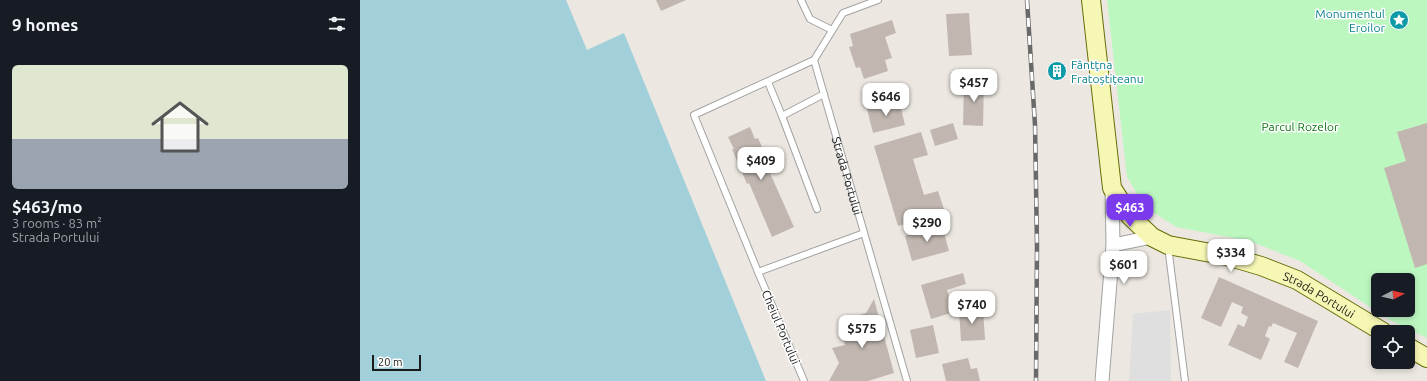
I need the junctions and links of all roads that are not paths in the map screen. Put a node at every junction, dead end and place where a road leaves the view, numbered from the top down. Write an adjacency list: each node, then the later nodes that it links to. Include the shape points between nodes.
1 (801, 0): 4 (lane, via 810,19)
2 (878, 0): 4 (lane, via 843,13)
3 (1091, 0): 9 (street)
4 (832, 30): 5 (lane)
5 (814, 60): 6 (lane); 7 (lane, Strada Portului)
6 (768, 82): 8 (lane); 15 (lane, Cheiul Portului, via 694,115)
7 (824, 94): 8 (lane); 11 (lane, Strada Portului)
8 (782, 116): 10 (lane)
9 (1112, 188): 12 (street, Strada Portului, via 1130,216); 13 (street)
10 (817, 209)
11 (864, 233): 15 (lane); 20 (lane, Strada Portului)
12 (1152, 236): 13 (street); 14 (street, Strada Portului)
13 (1113, 245): 21 (street)
14 (1168, 245): 16 (street, Strada Portului, via 1227,256 1297,280); 22 (lane)
15 (758, 272): 19 (lane, Cheiul Portului)
16 (1371, 325)
17 (1415, 351): 18 (street)
18 (1427, 358)
19 (804, 381)
20 (905, 381)
21 (1102, 381)
22 (1185, 381)

